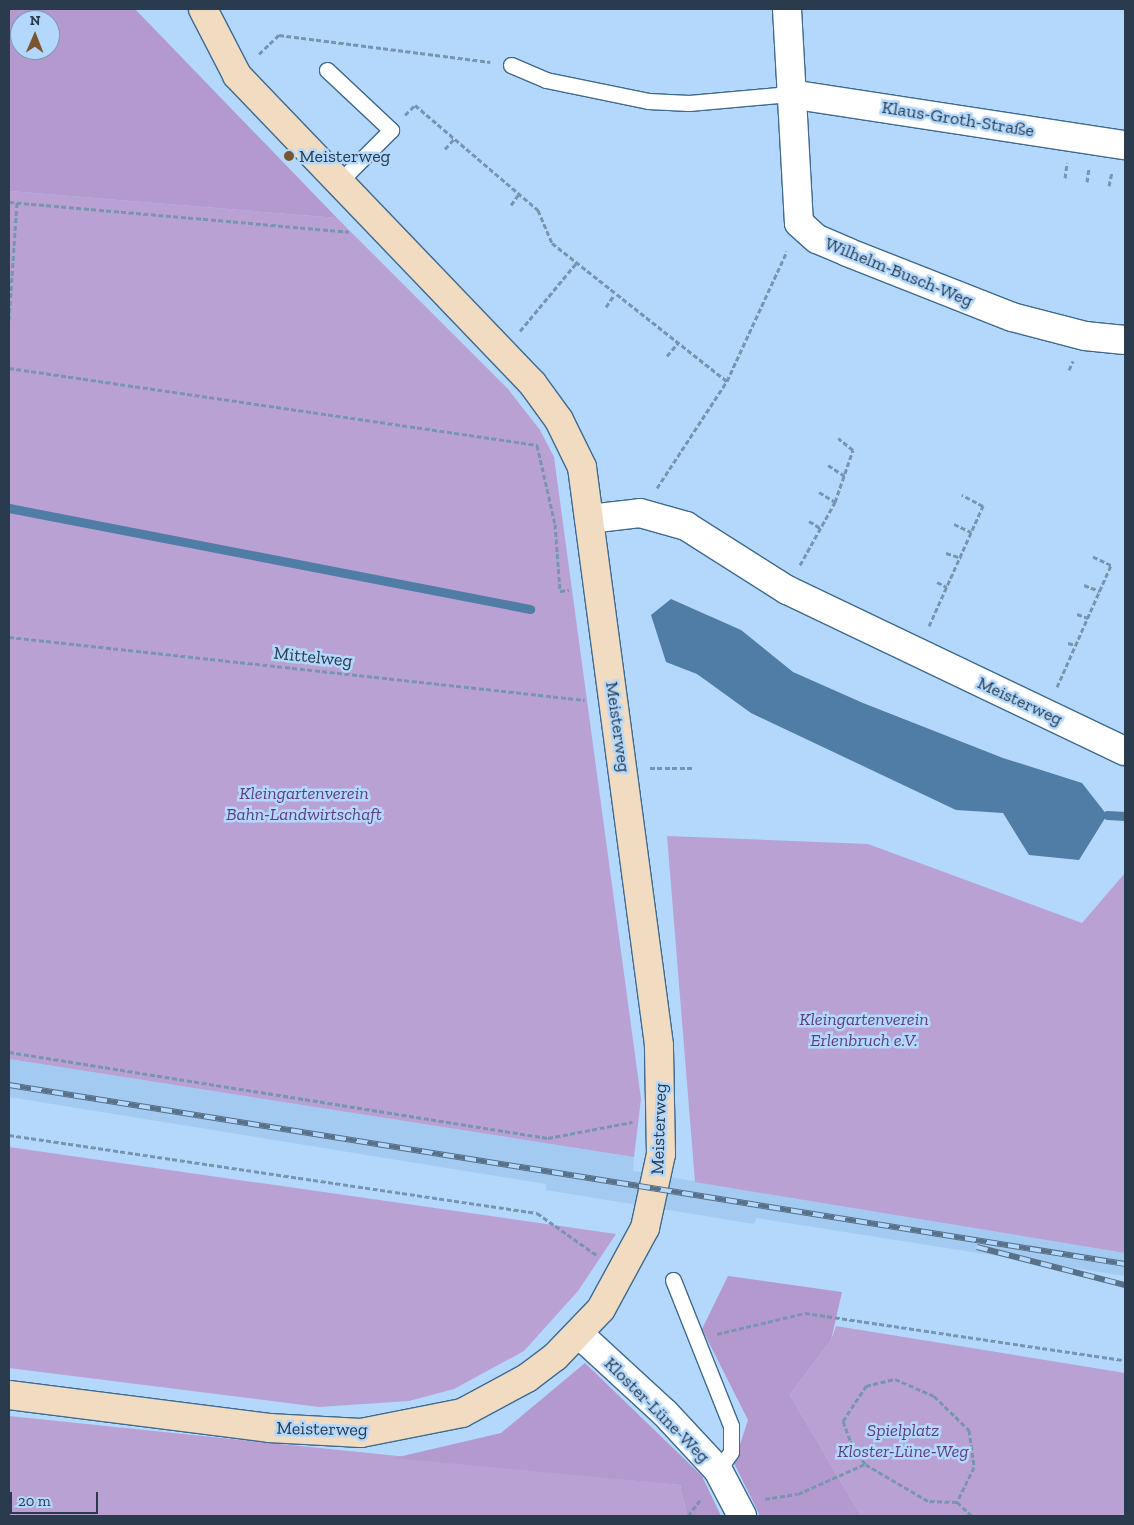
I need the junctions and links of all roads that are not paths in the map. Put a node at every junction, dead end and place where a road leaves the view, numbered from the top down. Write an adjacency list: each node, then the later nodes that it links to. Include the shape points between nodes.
1 (203, 9): 7 (street, Meisterweg, via 237,76)
2 (787, 9): 5 (street)
3 (511, 65): 5 (lane, via 546,80 648,101 689,103)
4 (327, 70): 7 (lane, via 391,130)
5 (790, 94): 6 (street, Klaus-Groth-Straße); 8 (street, Wilhelm-Busch-Weg, via 799,223 817,239 1012,316 1085,336)
6 (1125, 145)
7 (340, 182): 9 (street, Meisterweg, via 503,352 559,420 582,467)
8 (1125, 340)
9 (589, 519): 10 (street, Meisterweg, via 661,516 686,526 787,590); 12 (street, Meisterweg, via 659,1046 662,1124 651,1210 622,1275)
10 (1125, 751)
11 (673, 1280): 14 (lane, via 732,1432 731,1452)
12 (579, 1334): 13 (street, Meisterweg, via 527,1378 462,1413 361,1433 270,1428); 14 (street, Kloster-Lüne-Weg, via 665,1413)
13 (9, 1395)
14 (718, 1470): 15 (street, Kloster-Lüne-Weg)
15 (740, 1509)

